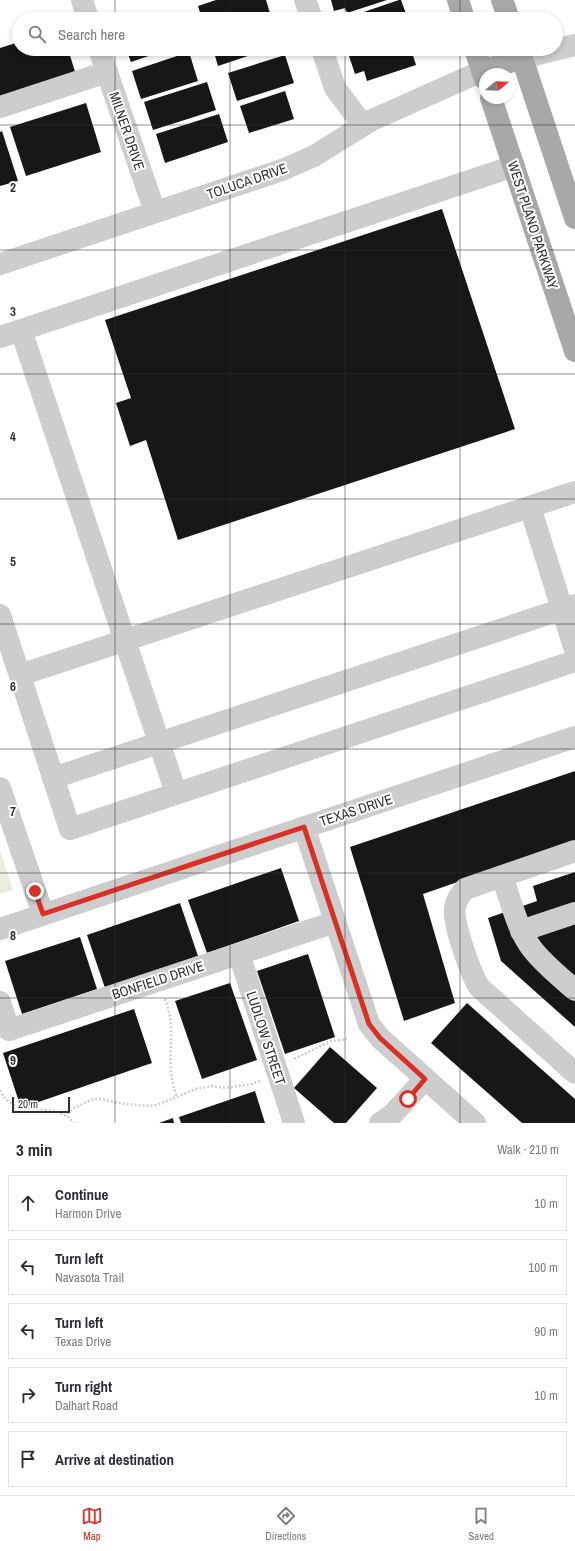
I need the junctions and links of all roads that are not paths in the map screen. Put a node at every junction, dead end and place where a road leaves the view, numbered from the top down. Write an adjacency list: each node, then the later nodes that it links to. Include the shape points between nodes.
1 (305, 0): 4 (street)
2 (458, 0): 5 (main road)
3 (502, 0): 6 (main road)
4 (309, 12)
5 (462, 12)
6 (506, 12)
7 (575, 46): 8 (street)
8 (563, 48)
9 (101, 56): 16 (street, MILNER DRIVE)
10 (324, 56): 20 (street, via 335,88)
11 (477, 56): 14 (main road)
12 (517, 56): 15 (main road)
13 (521, 56): 23 (main road)
14 (482, 68)
15 (496, 68)
16 (106, 72): 19 (street); 22 (street, MILNER DRIVE)
17 (479, 77): 20 (street, TOLUCA DRIVE)
18 (493, 104): 21 (main road, WEST PLANO PARKWAY)
19 (0, 107)
20 (363, 125): 22 (street, TOLUCA DRIVE, via 314,156 282,170)
21 (514, 166): 25 (street); 27 (main road, WEST PLANO PARKWAY)
22 (155, 212): 24 (street, TOLUCA DRIVE)
23 (575, 218)
24 (0, 264)
25 (22, 330): 26 (street); 32 (street)
26 (0, 338)
27 (575, 351)
28 (575, 492): 29 (street)
29 (530, 507): 30 (street); 32 (street)
30 (568, 607): 33 (street); 37 (street)
31 (0, 615): 35 (street)
32 (125, 640): 35 (street); 37 (street)
33 (575, 650)
34 (575, 661): 40 (street)
35 (20, 675): 38 (street)
36 (575, 737): 41 (street, TEXAS DRIVE)
37 (160, 743): 38 (street); 40 (street)
38 (53, 778): 40 (street, via 70,829)
39 (0, 788): 45 (street)
40 (176, 793)
41 (304, 827): 45 (street, TEXAS DRIVE); 46 (street)
42 (575, 851): 43 (street)
43 (502, 877): 48 (street); 52 (street, via 466,889 456,901 455,919 474,976 485,993)
44 (575, 913): 48 (street)
45 (43, 914): 47 (street, TEXAS DRIVE)
46 (335, 922): 49 (street, BONFIELD DRIVE); 53 (street, via 369,1024 380,1038)
47 (0, 929)
48 (521, 931): 50 (street, via 547,966)
49 (238, 954): 51 (street, BONFIELD DRIVE, via 9,1030); 54 (street, LUDLOW STREET)
50 (575, 990)
51 (0, 1002)
52 (575, 1073)
53 (425, 1079): 55 (street, via 393,1114); 56 (street)
54 (294, 1123)
55 (380, 1123)
56 (475, 1123)

